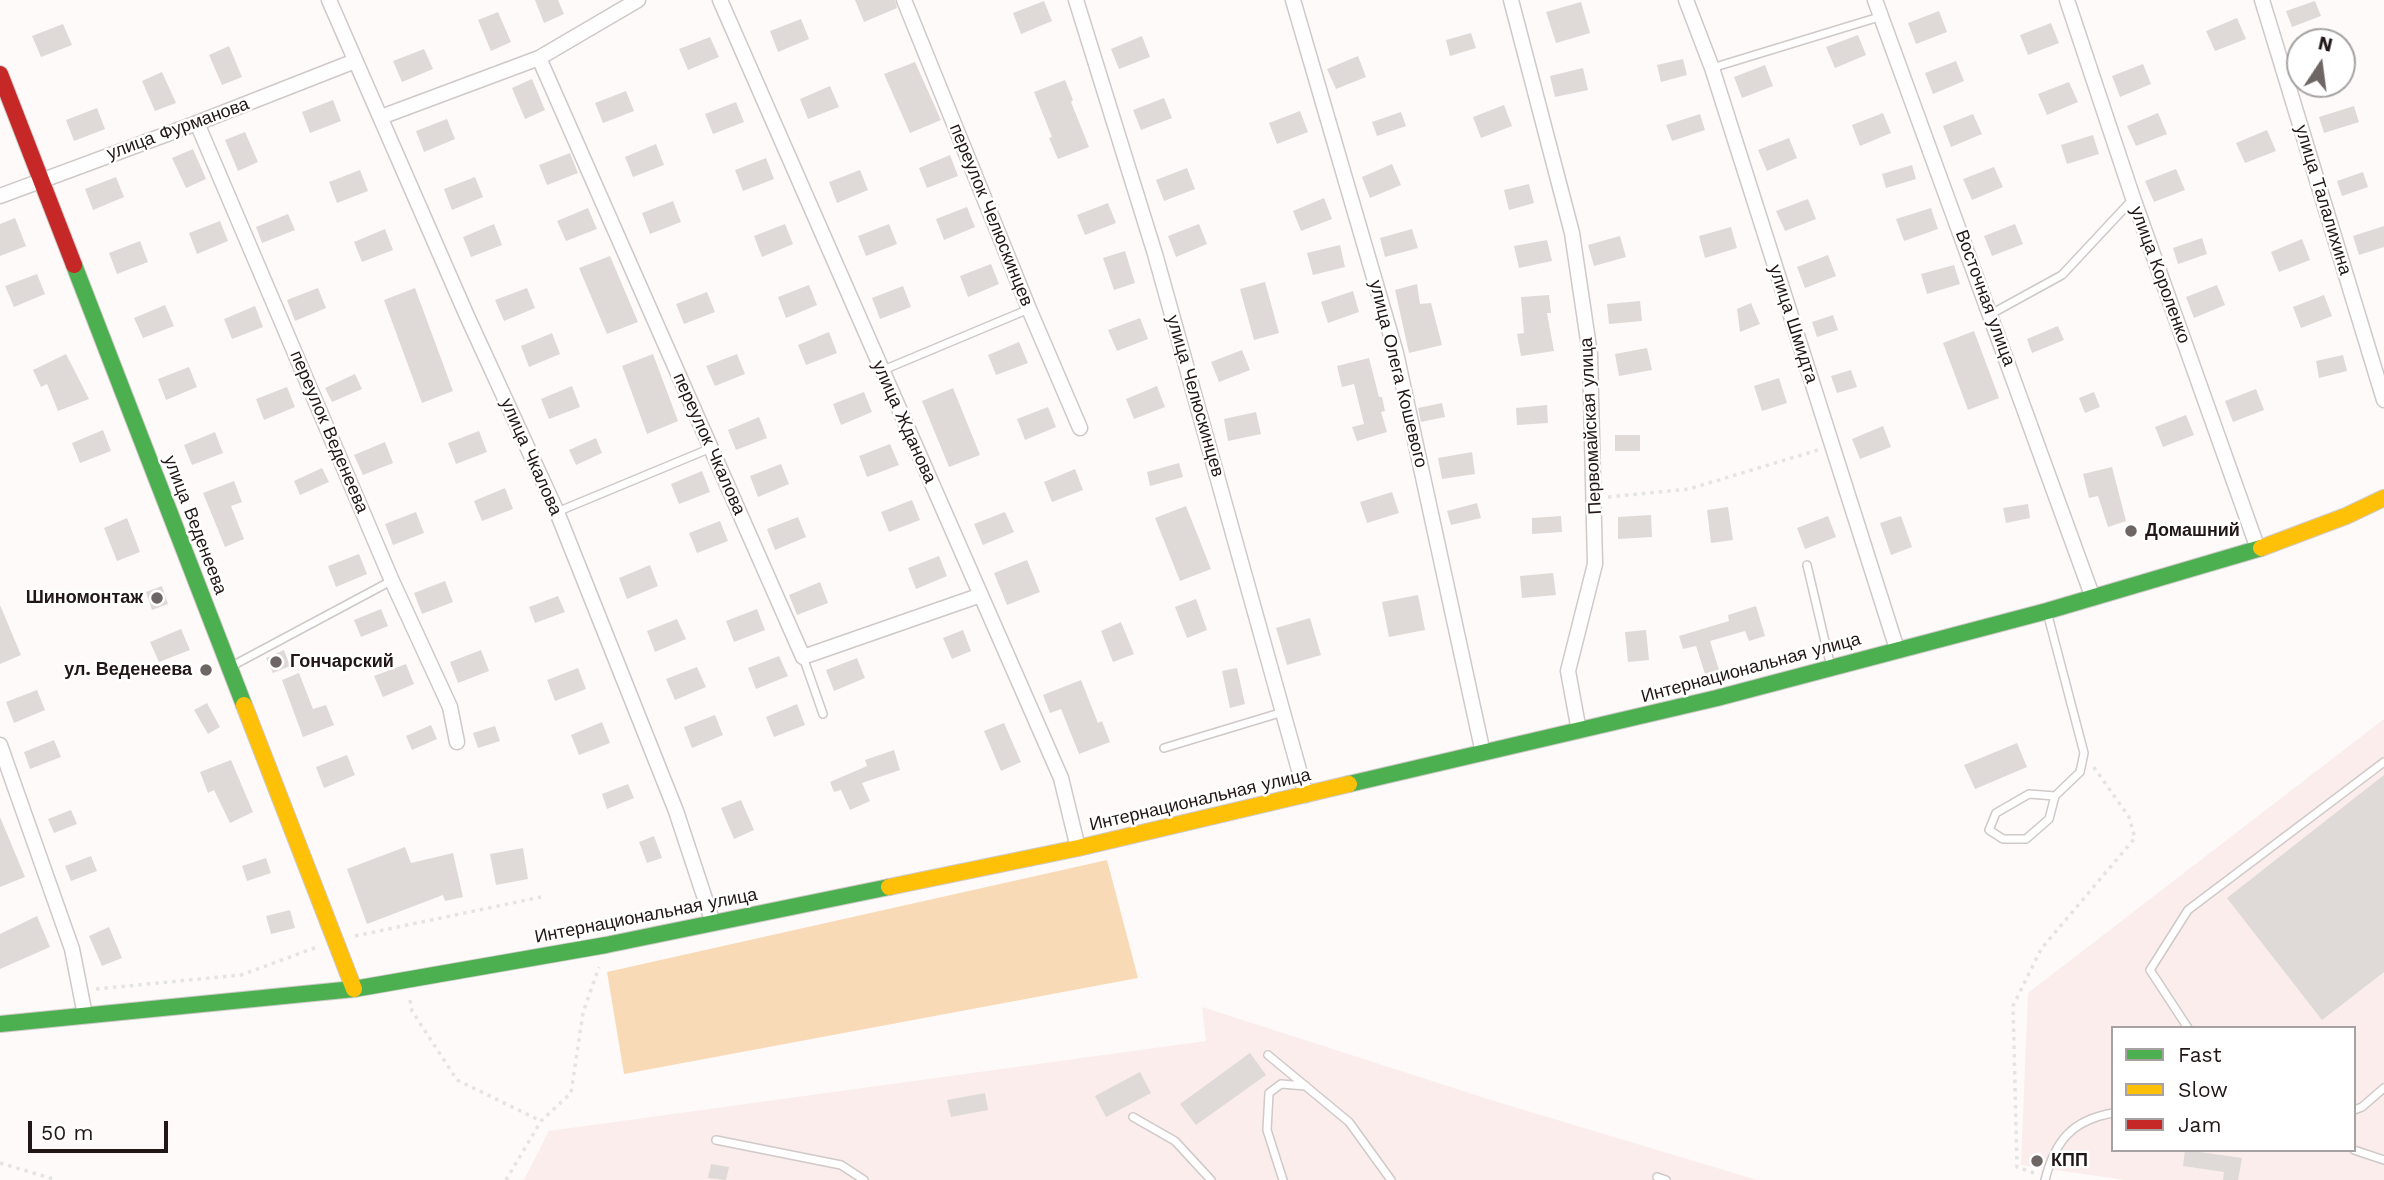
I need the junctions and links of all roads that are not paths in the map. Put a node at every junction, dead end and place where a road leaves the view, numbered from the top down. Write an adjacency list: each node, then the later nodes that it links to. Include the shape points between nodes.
1 (329, 0): 14 (street, улица Чкалова)
2 (638, 0): 13 (street)
3 (720, 0): 24 (street, улица Жданова)
4 (904, 0): 22 (street, переулок Челюскинцев)
5 (1076, 0): 40 (street, улица Челюскинцев, via 1155,254)
6 (1293, 0): 46 (street, улица Олега Кошевого, via 1396,353)
7 (1511, 0): 42 (street, Первомайская улица, via 1572,233 1590,354 1595,564 1568,671)
8 (1686, 0): 15 (street, улица Шмидта)
9 (1875, 0): 12 (street, Восточная улица)
10 (2067, 0): 21 (street, улица Короленко)
11 (2262, 0): 25 (street, улица Талалихина)
12 (1879, 17): 15 (lane); 23 (street, Восточная улица)
13 (539, 58): 17 (street); 27 (street, переулок Чкалова)
14 (355, 61): 17 (street, улица Чкалова); 18 (street, улица Фурманова)
15 (1712, 68): 36 (street, улица Шмидта)
16 (0, 74): 19 (street, улица Веденеева)
17 (381, 117): 29 (street, улица Чкалова)
18 (197, 123): 19 (street, улица Фурманова); 32 (street, переулок Веденеева)
19 (41, 179): 20 (street, улица Фурманова); 38 (street, улица Веденеева)
20 (0, 196)
21 (2133, 198): 23 (lane, via 2062,275); 30 (street, улица Короленко)
22 (1029, 309): 24 (lane); 26 (street, переулок Челюскинцев)
23 (1991, 314): 34 (street, Восточная улица)
24 (881, 370): 33 (street, улица Жданова)
25 (2384, 400)
26 (1080, 428)
27 (710, 448): 29 (lane); 37 (street, переулок Чкалова)
28 (2384, 498): 30 (street, Интернациональная улица)
29 (557, 512): 52 (street, улица Чкалова, via 676,811)
30 (2258, 549): 34 (street, Интернациональная улица)
31 (1807, 565): 39 (lane)
32 (392, 581): 38 (lane); 43 (street, переулок Веденеева, via 450,707)
33 (981, 595): 37 (street); 51 (street, улица Жданова, via 1061,778)
34 (2093, 598): 35 (street, Интернациональная улица)
35 (2047, 611): 36 (street, Интернациональная улица); 50 (lane, via 2084,753 2080,772)
36 (1897, 649): 39 (street, Интернациональная улица)
37 (803, 657): 41 (lane)
38 (230, 667): 53 (street, улица Веденеева)
39 (1831, 667): 42 (street, Интернациональная улица)
40 (1283, 712): 45 (lane); 49 (street, улица Челюскинцев)
41 (822, 714)
42 (1579, 731): 46 (street, Интернациональная улица)
43 (457, 742)
44 (0, 745): 48 (street)
45 (1164, 748)
46 (1483, 753): 49 (street, Интернациональная улица)
47 (2384, 762): 56 (lane, via 2188,910 2150,970)
48 (4, 765): 54 (street, via 72,949)
49 (1306, 795): 51 (street, Интернациональная улица)
50 (2055, 796): 50 (lane, via 2049,818 2026,839 2003,839 1989,830 1996,813 2029,794)
51 (1078, 848): 52 (street, Интернациональная улица)
52 (713, 923): 53 (street, Интернациональная улица)
53 (354, 989): 54 (street, Интернациональная улица)
54 (85, 1015): 55 (street, Интернациональная улица)
55 (0, 1024)
56 (2187, 1026)
57 (1268, 1055): 58 (lane)
58 (1306, 1086): 70 (lane, via 1281,1084 1269,1093 1267,1130); 71 (lane, via 1349,1122)
59 (2384, 1088): 60 (lane)
60 (2356, 1109)
61 (2111, 1112): 67 (lane, via 2091,1116 2058,1144)
62 (1133, 1117): 69 (lane, via 1175,1141)
63 (716, 1140): 68 (lane, via 841,1165)
64 (2356, 1151): 65 (lane)
65 (2384, 1160)
66 (1657, 1177): 72 (lane)
67 (2045, 1178)
68 (864, 1180)
69 (1211, 1180)
70 (1283, 1180)
71 (1391, 1180)
72 (1666, 1180)

